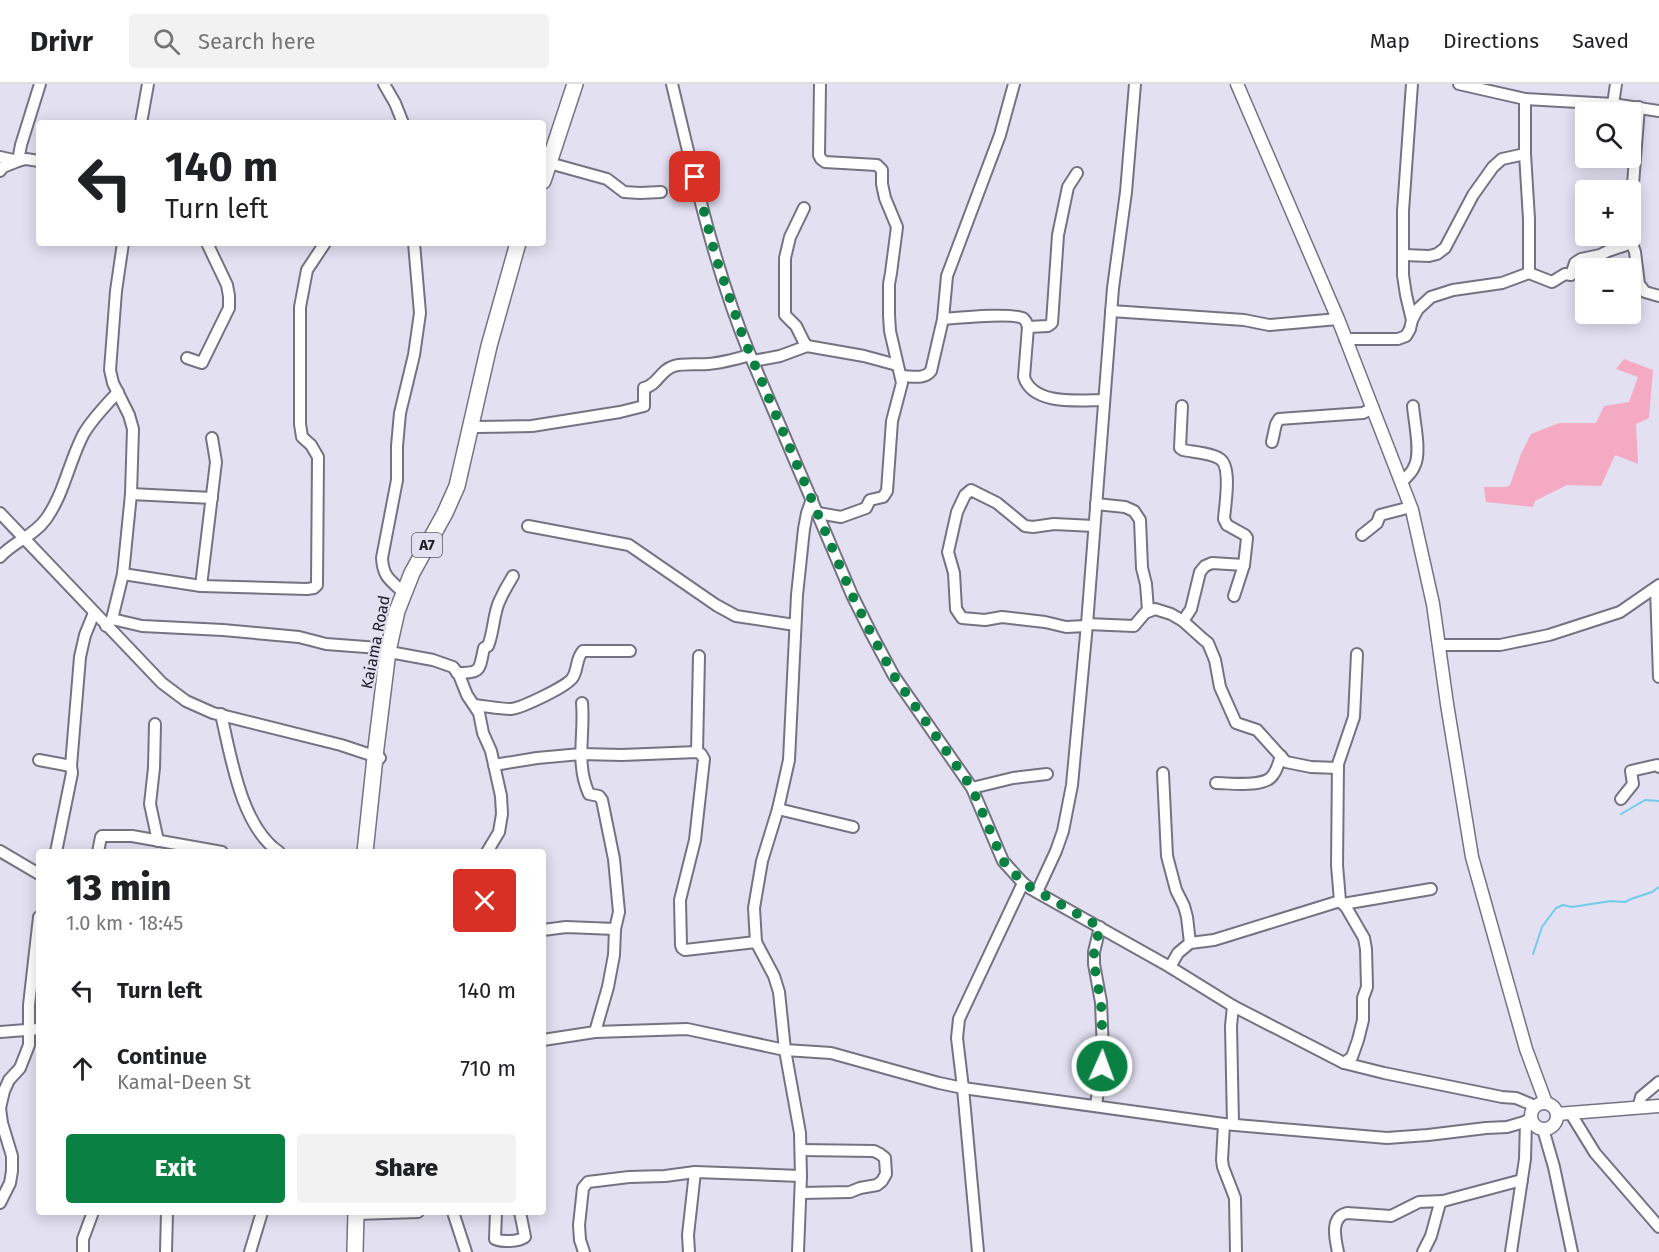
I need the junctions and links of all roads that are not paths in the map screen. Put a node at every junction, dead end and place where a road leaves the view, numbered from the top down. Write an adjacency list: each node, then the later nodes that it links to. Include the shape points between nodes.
1 (40, 84): 23 (street)
2 (148, 84): 19 (street)
3 (384, 84): 20 (street)
4 (569, 84): 25 (highway)
5 (575, 84): 25 (highway)
6 (672, 84): 49 (street, via 716,258)
7 (820, 84): 50 (street, via 821,159 877,165 882,170 885,198 897,227 889,284 890,331)
8 (1014, 84): 42 (street, via 1000,135 947,276)
9 (1135, 84): 41 (street)
10 (1237, 84): 43 (main road)
11 (1412, 84): 38 (street, via 1403,211)
12 (1616, 84): 16 (street)
13 (1463, 85): 14 (street)
14 (1525, 99): 15 (street); 21 (street)
15 (1578, 102)
16 (1614, 102)
17 (1641, 107): 18 (street)
18 (1659, 111)
19 (142, 120)
20 (402, 120)
21 (1525, 154): 38 (street, via 1502,159 1493,167 1445,248 1429,256); 39 (street)
22 (0, 157): 23 (street)
23 (18, 161): 24 (street); 26 (street)
24 (36, 161)
25 (546, 164): 28 (street, via 607,179 624,192)
26 (0, 171)
27 (1077, 173): 45 (street, via 1068,187 1058,235 1052,323)
28 (662, 192)
29 (804, 208): 47 (street, via 784,258 784,282 785,315)
30 (123, 246): 52 (street, via 110,370)
31 (208, 246): 48 (street, via 227,285 229,308 201,363)
32 (323, 246): 76 (street, via 307,270 300,307 300,424 302,437 318,457 317,585 307,589)
33 (414, 246): 78 (street, via 420,313 400,413 397,480 382,558 387,578)
34 (517, 246): 78 (highway, Kaiama Road / A7, via 457,486)
35 (522, 246): 57 (highway, Kaiama Road / A7)
36 (1618, 246): 39 (street, via 1581,259 1571,275 1565,274 1552,282)
37 (1632, 246): 40 (street, via 1639,284 1645,292)
38 (1404, 255): 44 (street, via 1404,285)
39 (1529, 273): 44 (street, via 1502,284 1431,297)
40 (1659, 296)
41 (1111, 311): 43 (street, via 1269,325); 53 (street)
42 (943, 319): 45 (street, via 1022,317); 51 (street, via 931,371 923,377)
43 (1338, 319): 46 (main road)
44 (1412, 320): 46 (street, via 1406,336 1398,339)
45 (1028, 327): 53 (street, via 1024,377 1037,393 1057,400)
46 (1345, 339): 56 (main road)
47 (807, 346): 49 (street, via 780,356); 50 (street)
48 (187, 358)
49 (751, 358): 57 (street, via 673,366 652,386 644,388 644,406 532,426); 63 (street)
50 (897, 364): 51 (street)
51 (901, 376): 67 (street, via 892,421 887,491 852,514 841,517)
52 (118, 392): 61 (street, via 133,429); 71 (street, via 84,434 47,518)
53 (1104, 400): 64 (street)
54 (1182, 406): 73 (street, via 1180,448 1220,458 1225,464 1224,519 1247,538)
55 (1413, 406): 60 (street, via 1418,453 1414,469)
56 (1373, 408): 59 (street, via 1363,413 1279,419); 60 (main road)
57 (477, 427): 88 (highway, Kaiama Road / A7, via 461,490 416,578)
58 (212, 438): 62 (street, via 216,462)
59 (1272, 442)
60 (1402, 482): 65 (main road)
61 (131, 494): 62 (street); 74 (street)
62 (212, 498): 76 (street)
63 (812, 499): 67 (street); 84 (street, via 804,529)
64 (1096, 504): 69 (street); 80 (street, via 1125,507 1140,520)
65 (1411, 507): 70 (street, via 1380,514 1377,523); 86 (main road)
66 (0, 513): 71 (street)
67 (818, 513): 110 (street, via 852,595 894,676)
68 (528, 526): 84 (street, via 629,545 736,616)
69 (1094, 526): 85 (street); 85 (street, via 1025,526 997,503 971,490 957,512 948,552 954,573 956,609 962,618 1002,617 1066,627)
70 (1362, 535)
71 (22, 538): 72 (street); 81 (street)
72 (0, 557)
73 (1244, 565): 79 (street); 82 (street, via 1205,566)
74 (123, 574): 76 (street); 83 (street)
75 (513, 576): 92 (street, via 498,603 493,633 479,668 475,672)
76 (201, 586)
77 (1658, 586): 86 (street, via 1620,612 1549,635 1500,645); 89 (street)
78 (403, 592): 88 (highway, Kaiama Road / A7)
79 (1234, 596)
80 (1148, 610): 82 (street, via 1171,614); 85 (street, via 1134,626)
81 (94, 613): 83 (street); 104 (street, via 80,657)
82 (1183, 621): 101 (street, via 1208,643 1233,719 1257,730)
83 (109, 622): 88 (street, via 299,637); 96 (street, via 162,683 186,701)
84 (795, 625): 112 (street, via 789,760)
85 (1086, 625): 126 (street, via 1064,831)
86 (1439, 645): 144 (main road, via 1472,857 1533,1070)
87 (630, 651): 95 (street, via 583,651 573,678 563,687 519,707)
88 (391, 652): 92 (street, via 447,664); 99 (highway, Kaiama Road / A7)
89 (1658, 652): 93 (street)
90 (1357, 654): 106 (street, via 1354,717)
91 (699, 656): 98 (street)
92 (457, 673): 95 (street)
93 (1659, 677)
94 (582, 703): 100 (street)
95 (474, 705): 103 (street)
96 (221, 714): 99 (street); 118 (street, via 248,814)
97 (155, 724): 114 (street, via 150,804)
98 (697, 752): 100 (street); 132 (street, via 704,759 695,840 680,900 681,945 685,950)
99 (378, 753): 119 (highway, Kaiama Road / A7); 120 (highway, Kaiama Road / A7)
100 (581, 754): 103 (street); 129 (street, via 588,791 602,800 614,859 619,912)
101 (1281, 756): 106 (street, via 1292,765); 109 (street, via 1272,777 1264,781)
102 (39, 760): 104 (street)
103 (494, 765): 121 (street, via 502,814 499,832)
104 (71, 766): 115 (street)
105 (1659, 767): 111 (street, via 1631,771 1633,784)
106 (1338, 768): 127 (street, via 1337,865)
107 (1163, 773): 133 (street, via 1167,856 1187,917)
108 (1047, 774): 110 (street)
109 (1216, 783)
110 (972, 788): 124 (street, via 1003,861)
111 (1621, 799)
112 (778, 809): 113 (street); 132 (street, via 756,888)
113 (853, 827)
114 (158, 841): 116 (street, via 102,836); 117 (street)
115 (57, 849)
116 (99, 849)
117 (205, 849)
118 (276, 849)
119 (365, 849)
120 (370, 849)
121 (489, 849)
122 (0, 851): 123 (street)
123 (36, 872)
124 (1023, 883): 126 (street); 143 (street, via 959,1019 957,1038)
125 (1431, 889): 127 (street)
126 (1037, 892): 128 (street)
127 (1342, 902): 133 (street, via 1214,940); 141 (street, via 1364,939 1367,987 1358,1040 1352,1057)
128 (1100, 927): 134 (street); 145 (street, via 1094,964 1101,1002 1103,1051)
129 (615, 929): 130 (street); 138 (street, via 608,987)
130 (546, 930)
131 (36, 940): 136 (street, via 29,1005)
132 (756, 942): 140 (street, via 779,992)
133 (1190, 943): 134 (street)
134 (1170, 966): 135 (street)
135 (1233, 1006): 141 (street); 151 (street)
136 (34, 1029): 137 (street); 159 (street, via 27,1053 9,1080 0,1108 12,1156 10,1183)
137 (0, 1032)
138 (595, 1032): 139 (street); 140 (street, via 687,1029)
139 (546, 1040)
140 (785, 1050): 143 (street, via 831,1053); 153 (street)
141 (1344, 1063): 144 (street)
142 (1659, 1082): 147 (street, via 1641,1097)
143 (963, 1088): 145 (street); 178 (street)
144 (1539, 1104): 148 (main road, via 1551,1105); 150 (main road)
145 (1096, 1106): 151 (street)
146 (1659, 1106): 147 (main road)
147 (1638, 1108): 149 (main road)
148 (1557, 1114): 149 (main road); 152 (main road, via 1552,1127)
149 (1571, 1114): 168 (street, via 1595,1153)
150 (1528, 1121): 151 (street, via 1507,1127 1387,1137); 152 (main road); 156 (street)
151 (1228, 1124): 179 (street, via 1222,1160 1235,1198)
152 (1543, 1129): 183 (street)
153 (801, 1150): 155 (street); 157 (street, via 874,1151 885,1158 886,1174 877,1185 850,1192)
154 (695, 1172): 155 (street); 175 (street, via 586,1183 579,1233); 176 (street)
155 (801, 1176): 157 (street)
156 (1522, 1180): 158 (street); 182 (street)
157 (801, 1193): 177 (street)
158 (1443, 1201): 180 (street, via 1419,1202 1391,1216 1340,1214 1335,1232); 181 (street)
159 (0, 1203)
160 (92, 1215): 169 (street, via 83,1239)
161 (167, 1215): 170 (street)
162 (261, 1215): 171 (street)
163 (353, 1215): 172 (highway)
164 (353, 1215): 173 (highway)
165 (454, 1215): 174 (street)
166 (496, 1215): 167 (street, via 495,1239 500,1241 525,1237)
167 (521, 1215)
168 (1659, 1227)
169 (83, 1252)
170 (166, 1252)
171 (250, 1252)
172 (348, 1252)
173 (355, 1252)
174 (466, 1252)
175 (584, 1252)
176 (689, 1252)
177 (798, 1252)
178 (978, 1252)
179 (1236, 1252)
180 (1338, 1252)
181 (1423, 1252)
182 (1511, 1252)
183 (1572, 1252)

